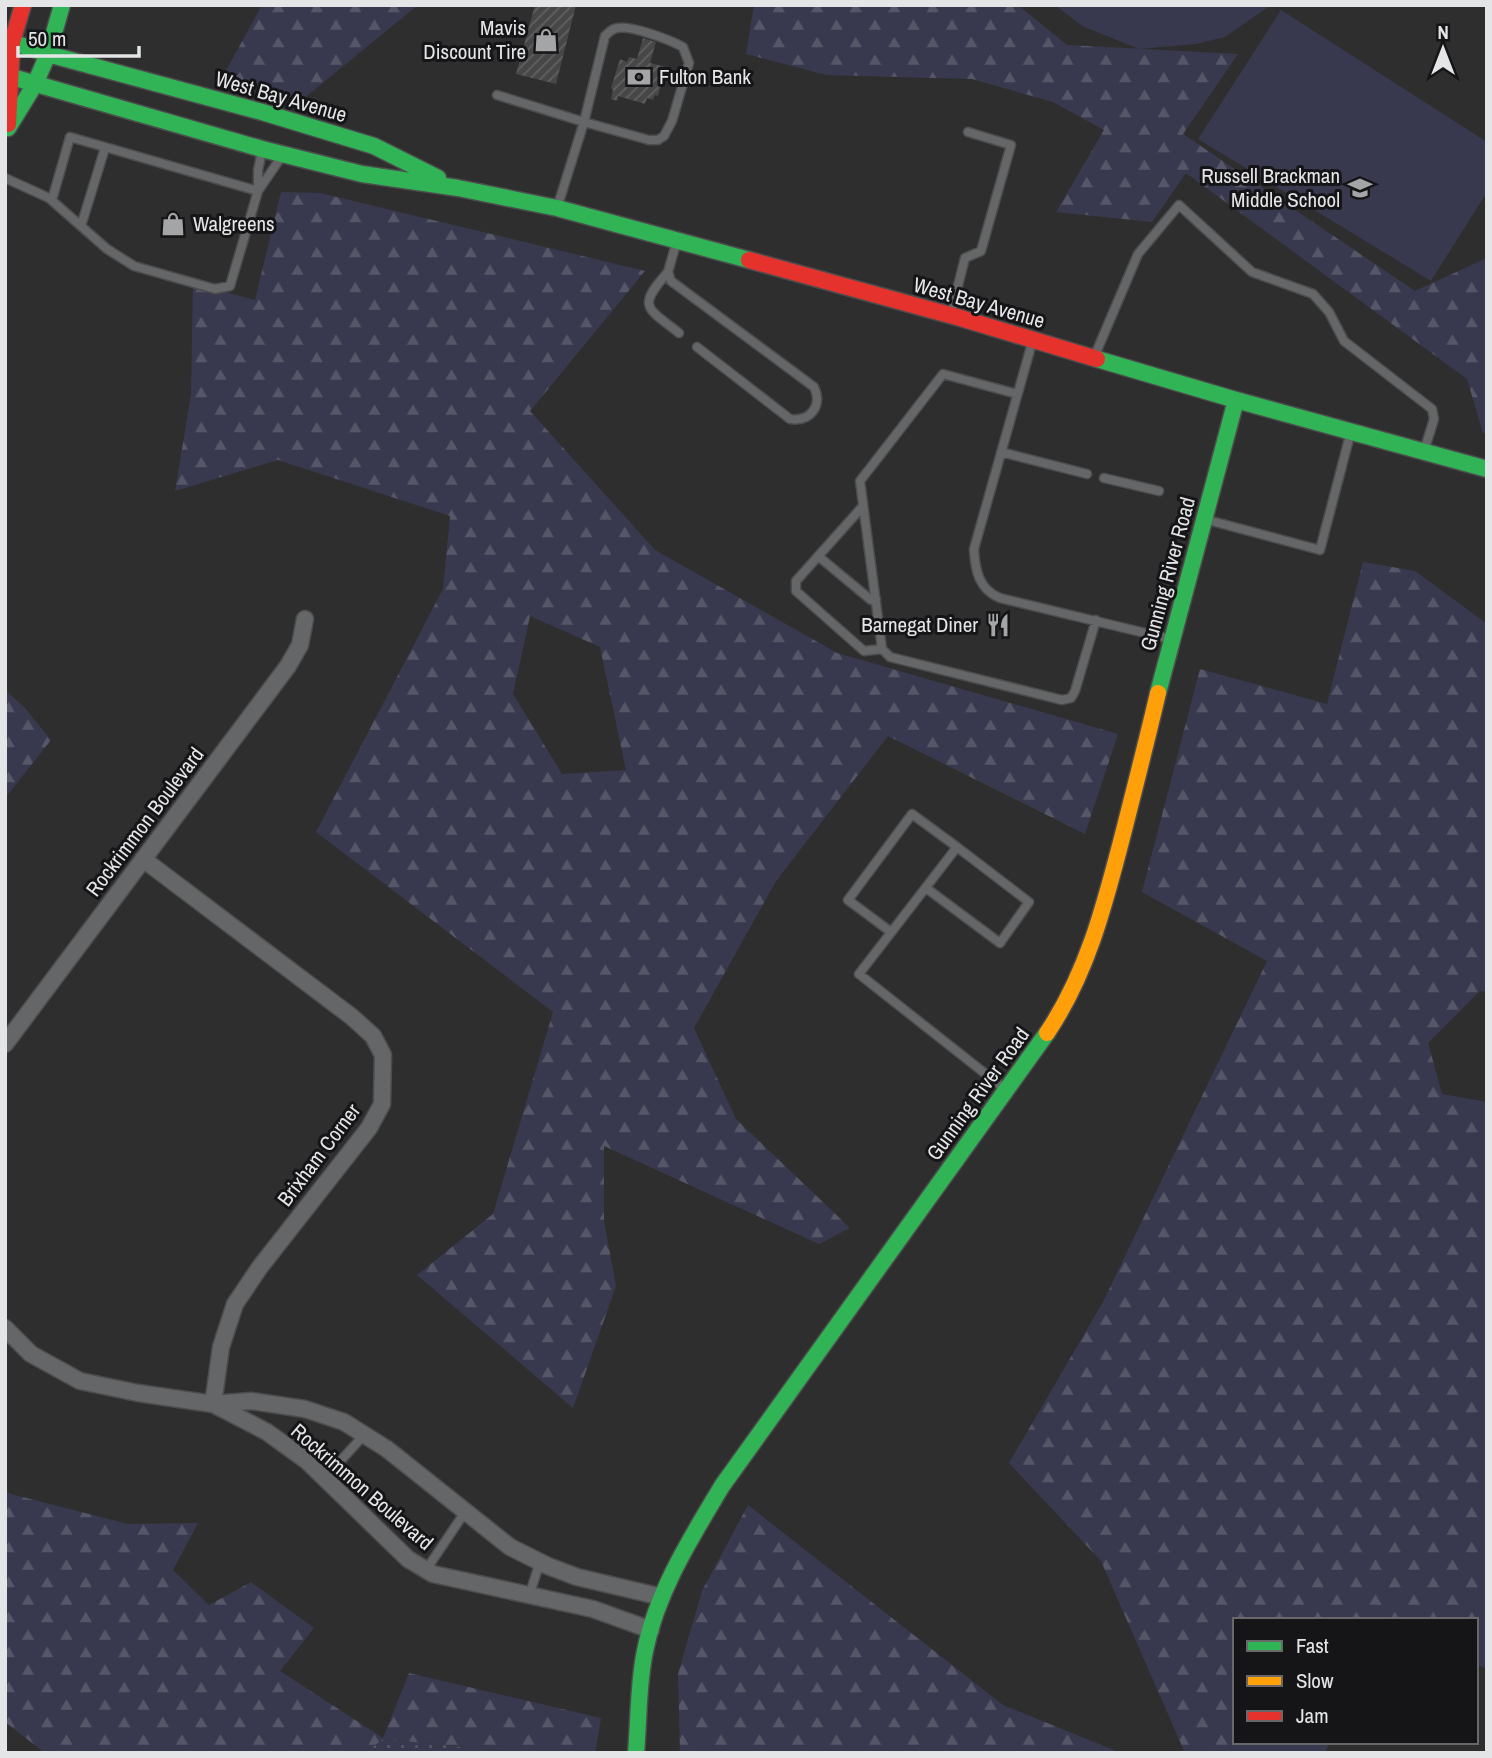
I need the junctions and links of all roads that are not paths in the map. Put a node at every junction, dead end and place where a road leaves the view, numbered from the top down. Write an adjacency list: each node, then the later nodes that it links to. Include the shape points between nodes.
1 (23, 5): 3 (main road)
2 (62, 5): 4 (main road)
3 (9, 41): 4 (main road, West Bay Avenue); 5 (main road)
4 (48, 54): 6 (main road); 11 (main road, West Bay Avenue)
5 (8, 76): 6 (main road, West Bay Avenue); 9 (main road)
6 (35, 84): 9 (main road); 13 (main road, West Bay Avenue)
7 (497, 95): 8 (lane)
8 (584, 122): 8 (lane, via 649,140 664,136 689,63 683,47 624,27 612,29 605,36); 19 (lane)
9 (7, 132)
10 (968, 132): 23 (lane, via 1011,145 981,251 965,258)
11 (340, 136): 13 (main road, via 285,136); 16 (main road, West Bay Avenue, via 374,146)
12 (105, 148): 17 (lane); 18 (lane, via 70,137); 20 (lane)
13 (262, 149): 14 (main road, West Bay Avenue); 17 (lane)
14 (283, 155): 16 (main road, West Bay Avenue, via 362,174); 17 (lane)
15 (5, 178): 18 (lane)
16 (458, 188): 19 (main road, West Bay Avenue)
17 (258, 191): 20 (lane, via 230,286 215,289 134,266)
18 (52, 200): 20 (lane)
19 (557, 208): 21 (main road, West Bay Avenue)
20 (81, 226)
21 (677, 241): 22 (lane); 23 (main road, West Bay Avenue)
22 (668, 272): 24 (lane, via 648,302 651,311); 26 (lane, via 677,287 814,387 818,404 808,417 790,419)
23 (950, 316): 25 (main road, West Bay Avenue)
24 (680, 333)
25 (1033, 340): 27 (main road, West Bay Avenue); 28 (lane)
26 (697, 347)
27 (1094, 358): 29 (main road, West Bay Avenue); 32 (lane, via 1138,254 1179,205 1252,272 1313,294 1344,341 1432,409 1434,419)
28 (1017, 394): 31 (lane); 37 (lane, via 943,374 860,481)
29 (1236, 400): 30 (main road, West Bay Avenue); 38 (main road, Gunning River Road)
30 (1351, 432): 32 (main road, West Bay Avenue); 38 (lane, via 1320,550)
31 (1001, 452): 34 (lane); 42 (lane, via 974,549 980,580 990,594 1000,598)
32 (1424, 452): 33 (main road, West Bay Avenue)
33 (1487, 469)
34 (1087, 474)
35 (1104, 478): 36 (lane)
36 (1159, 491)
37 (863, 506): 39 (lane); 40 (lane)
38 (1203, 519): 43 (main road, Gunning River Road)
39 (818, 556): 40 (lane, via 871,600); 44 (lane, via 796,581 796,591 864,651)
40 (876, 599): 44 (lane)
41 (305, 619): 46 (street, Rockrimmon Boulevard, via 300,645 288,666)
42 (1096, 620): 43 (lane); 44 (lane, via 1075,691 1062,700 890,657)
43 (1173, 639): 50 (main road, Gunning River Road, via 1093,944 1068,1001)
44 (882, 649)
45 (957, 847): 47 (lane); 47 (lane, via 1029,902 1000,943); 48 (lane, via 912,814 848,900)
46 (143, 859): 49 (street, Rockrimmon Boulevard); 52 (street, Brixham Corner, via 352,1017 373,1036 383,1055 382,1104 369,1128 235,1304 221,1347)
47 (926, 888): 48 (lane)
48 (891, 932): 50 (lane, via 859,974)
49 (5, 1044)
50 (1006, 1090): 59 (main road, Gunning River Road, via 722,1486)
51 (5, 1328): 52 (street, Rockrimmon Boulevard, via 31,1354 80,1381)
52 (213, 1404): 53 (street, Rockrimmon Boulevard, via 251,1401 305,1409 344,1422); 54 (street, Rockrimmon Boulevard, via 267,1432)
53 (364, 1435): 54 (lane); 55 (street, Rockrimmon Boulevard)
54 (325, 1478): 57 (street, Rockrimmon Boulevard, via 408,1559)
55 (465, 1511): 56 (street, Rockrimmon Boulevard, via 510,1547); 57 (lane)
56 (540, 1562): 58 (lane); 59 (street, Rockrimmon Boulevard, via 577,1577)
57 (426, 1570): 58 (street, Rockrimmon Boulevard)
58 (529, 1596): 60 (street, Rockrimmon Boulevard, via 593,1609)
59 (662, 1597): 60 (main road, Gunning River Road)
60 (651, 1630): 61 (main road, Gunning River Road)
61 (636, 1753)

